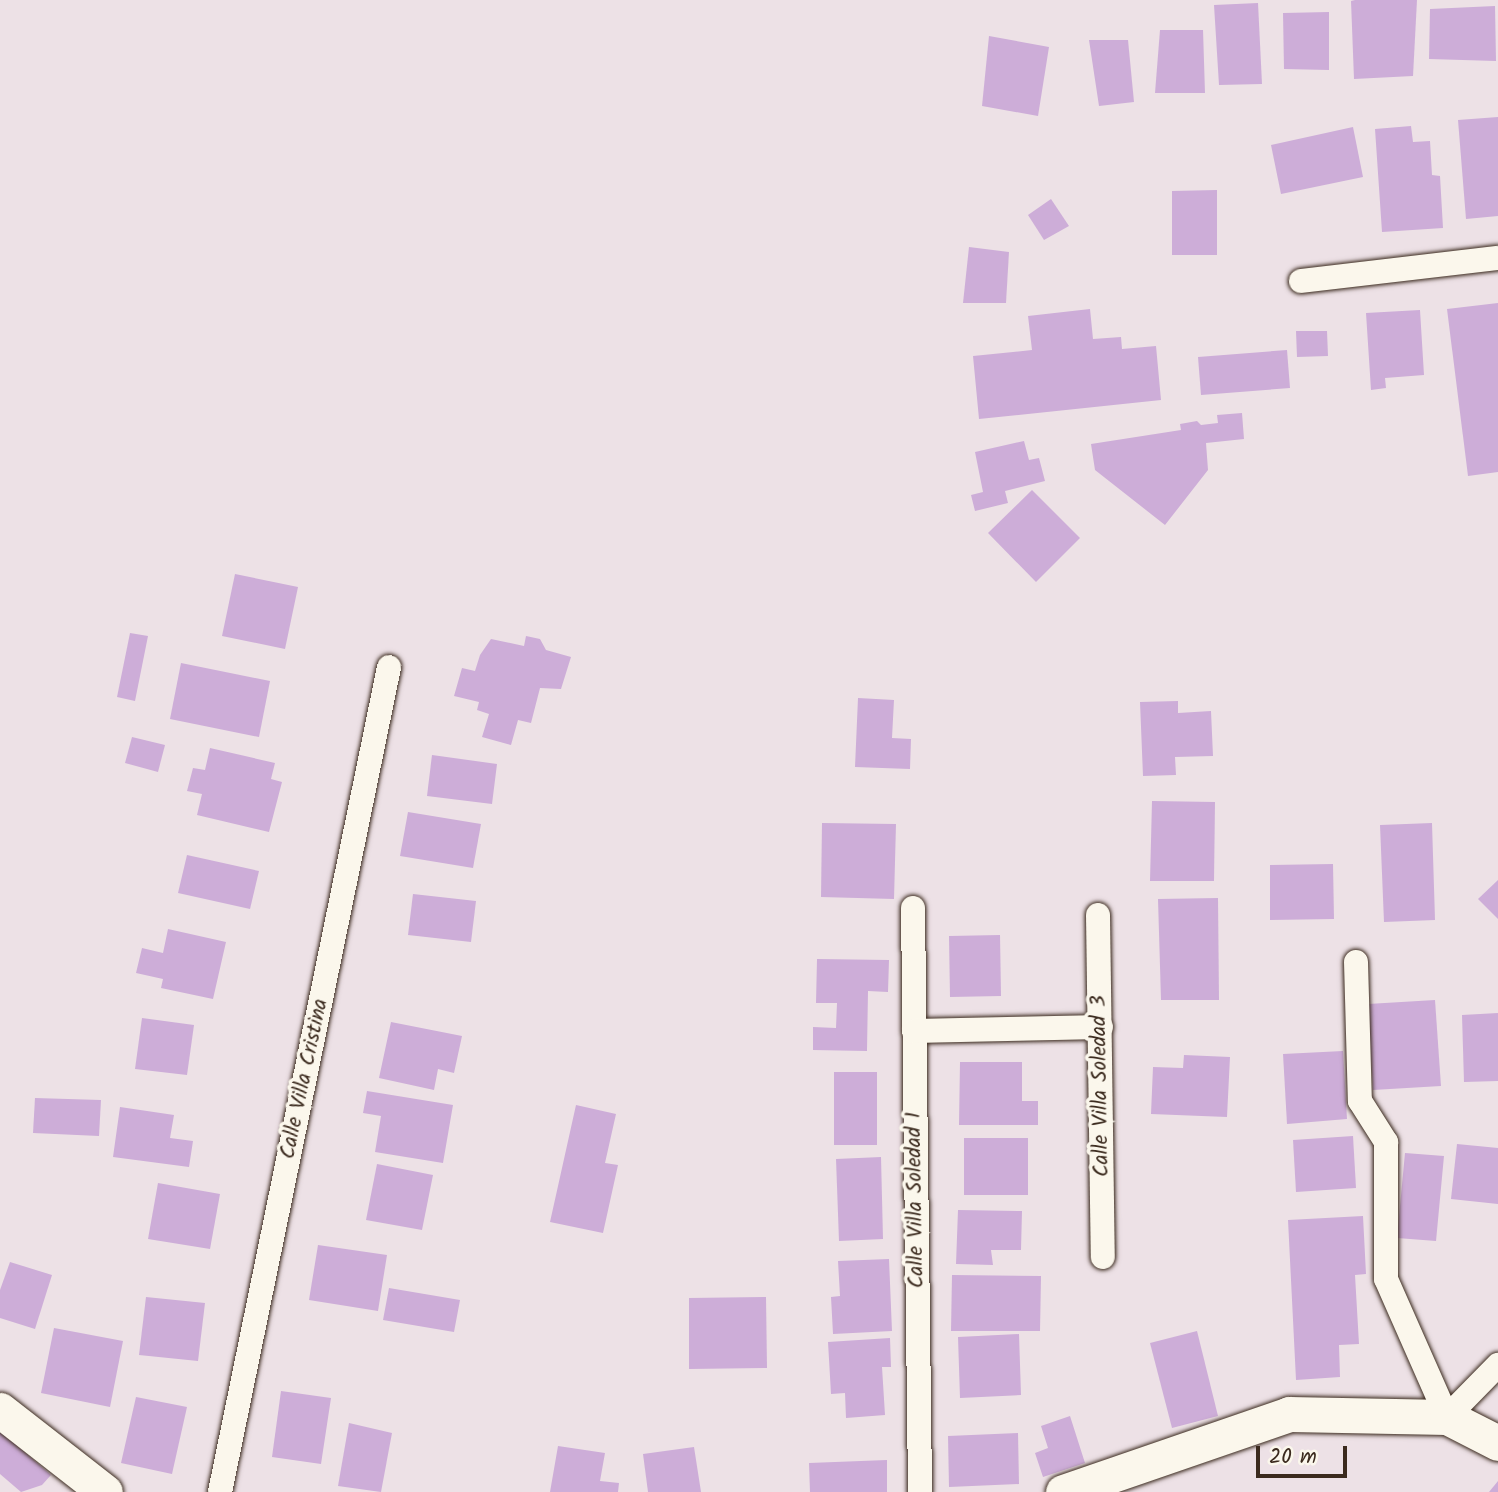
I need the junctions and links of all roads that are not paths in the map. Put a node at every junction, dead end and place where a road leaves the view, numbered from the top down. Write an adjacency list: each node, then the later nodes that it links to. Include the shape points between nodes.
1 (1498, 258): 2 (street)
2 (1301, 281)
3 (389, 667): 15 (street, Calle Villa Cristina)
4 (913, 908): 8 (street, Calle Villa Soledad 1)
5 (1098, 915): 7 (street, Calle Villa Soledad 3)
6 (1356, 962): 12 (street, via 1360,1101 1386,1142 1385,1279)
7 (1101, 1027): 8 (street); 9 (street, Calle Villa Soledad 3)
8 (914, 1031): 16 (street, Calle Villa Soledad 1)
9 (1103, 1257)
10 (1498, 1365): 12 (street)
11 (0, 1410): 14 (street)
12 (1447, 1417): 13 (street); 17 (street, via 1289,1414)
13 (1498, 1443)
14 (97, 1490)
15 (220, 1492)
16 (920, 1492)
17 (1063, 1492)

